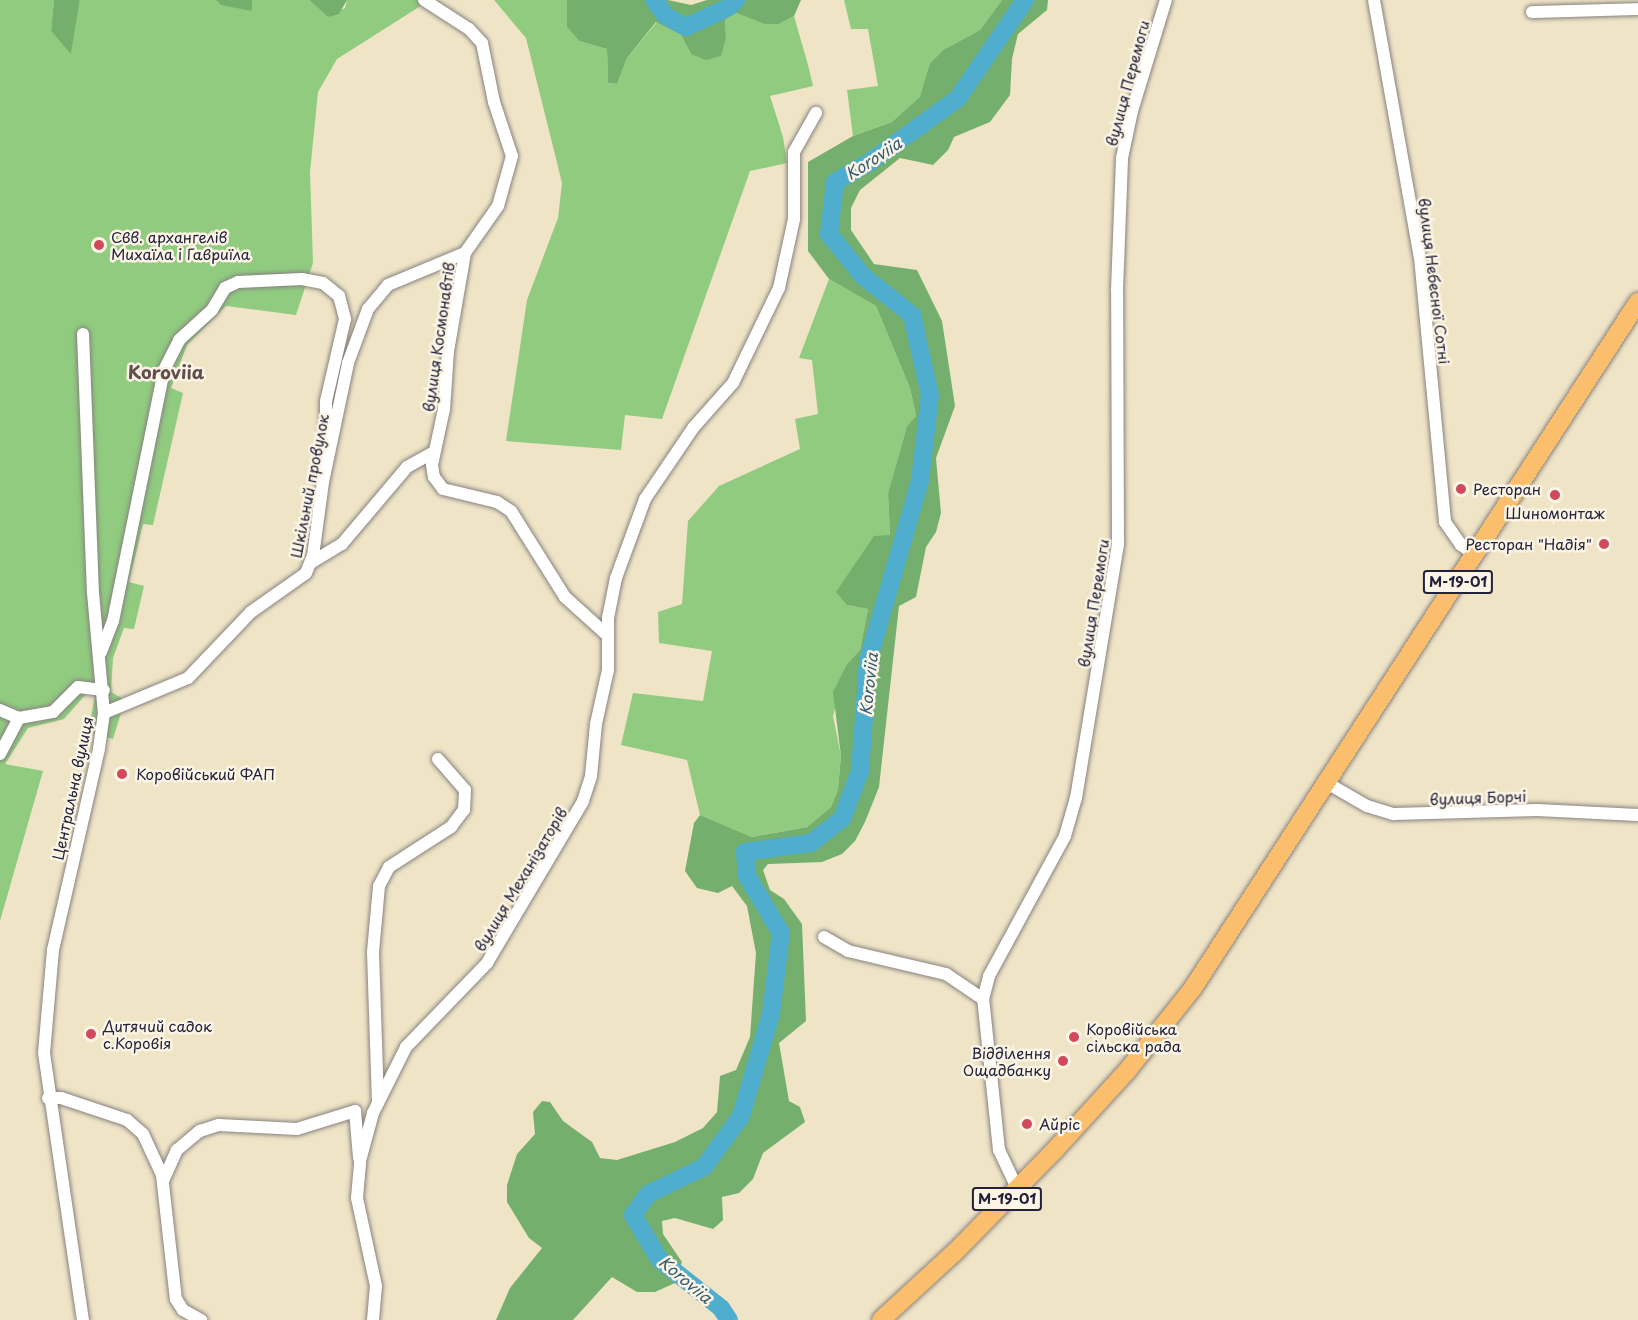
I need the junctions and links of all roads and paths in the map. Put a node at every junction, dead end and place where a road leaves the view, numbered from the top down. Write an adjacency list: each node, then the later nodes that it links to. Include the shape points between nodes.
1 (424, 0): 7 (street, вулиця Космонавтів, via 470,29 482,43 494,102 512,156 498,206)
2 (1167, 0): 25 (street, вулиця Перемоги, via 1140,82 1122,158 1117,300 1119,537 1074,811 1062,843 989,976)
3 (1374, 0): 12 (street, вулиця Небесної Сотні, via 1419,257 1445,522 1461,545)
4 (1638, 9): 5 (street)
5 (1532, 12)
6 (816, 113): 14 (street, вулиця Механізаторів, via 794,152 794,219 779,288 733,383 693,428 643,503 613,588)
7 (465, 253): 10 (street, Шкільний провулок, via 392,283 375,297 350,354); 11 (street, вулиця Космонавтів, via 448,351 444,409)
8 (1638, 302): 12 (main road, М-19-01)
9 (83, 334): 15 (street, via 93,593)
10 (332, 439): 13 (street, Шкільний провулок); 15 (street, Центральна вулиця, via 326,427 326,401 345,319 339,296 323,283 302,279 238,282 225,288 208,314 179,340 164,370 113,621)
11 (434, 452): 13 (street, via 407,467 342,544); 14 (street, вулиця Космонавтів, via 432,465 437,485 497,502 511,511 565,597)
12 (1476, 555): 22 (main road, М-19-01)
13 (312, 562): 18 (street, Шкільний провулок, via 300,578 251,612 192,675)
14 (607, 635): 27 (street, вулиця Механізаторів, via 608,670 596,724 591,776 579,810 487,963 406,1047)
15 (101, 654): 16 (street, Центральна вулиця)
16 (104, 690): 18 (street, Центральна вулиця); 19 (street, via 78,687 53,712)
17 (0, 710): 19 (street)
18 (104, 713): 26 (street, Центральна вулиця, via 48,979 44,1053)
19 (19, 718): 20 (street)
20 (0, 754)
21 (438, 759): 27 (street, вулиця Механізаторів, via 465,790 464,810 451,827 389,867 379,886 373,952 374,1089)
22 (1327, 783): 23 (street, вулиця Борчі, via 1367,806 1394,814 1545,810); 30 (main road, М-19-01, via 1193,988 1127,1071)
23 (1638, 815)
24 (824, 937): 25 (street, via 848,951 946,974)
25 (983, 999): 30 (street, вулиця Перемоги, via 999,1150)
26 (48, 1098): 29 (street, via 66,1100 134,1124 153,1152); 31 (street, Центральна вулиця)
27 (378, 1103): 28 (street, вулиця Механізаторів)
28 (360, 1161): 29 (street, via 357,1117 352,1111 297,1129 232,1124 207,1128 177,1150); 33 (street, вулиця Механізаторів, via 358,1205 374,1278)
29 (163, 1182): 32 (street, via 176,1299 183,1311)
30 (1017, 1188): 34 (main road, М-19-01)
31 (83, 1320)
32 (201, 1320)
33 (373, 1320)
34 (881, 1320)

